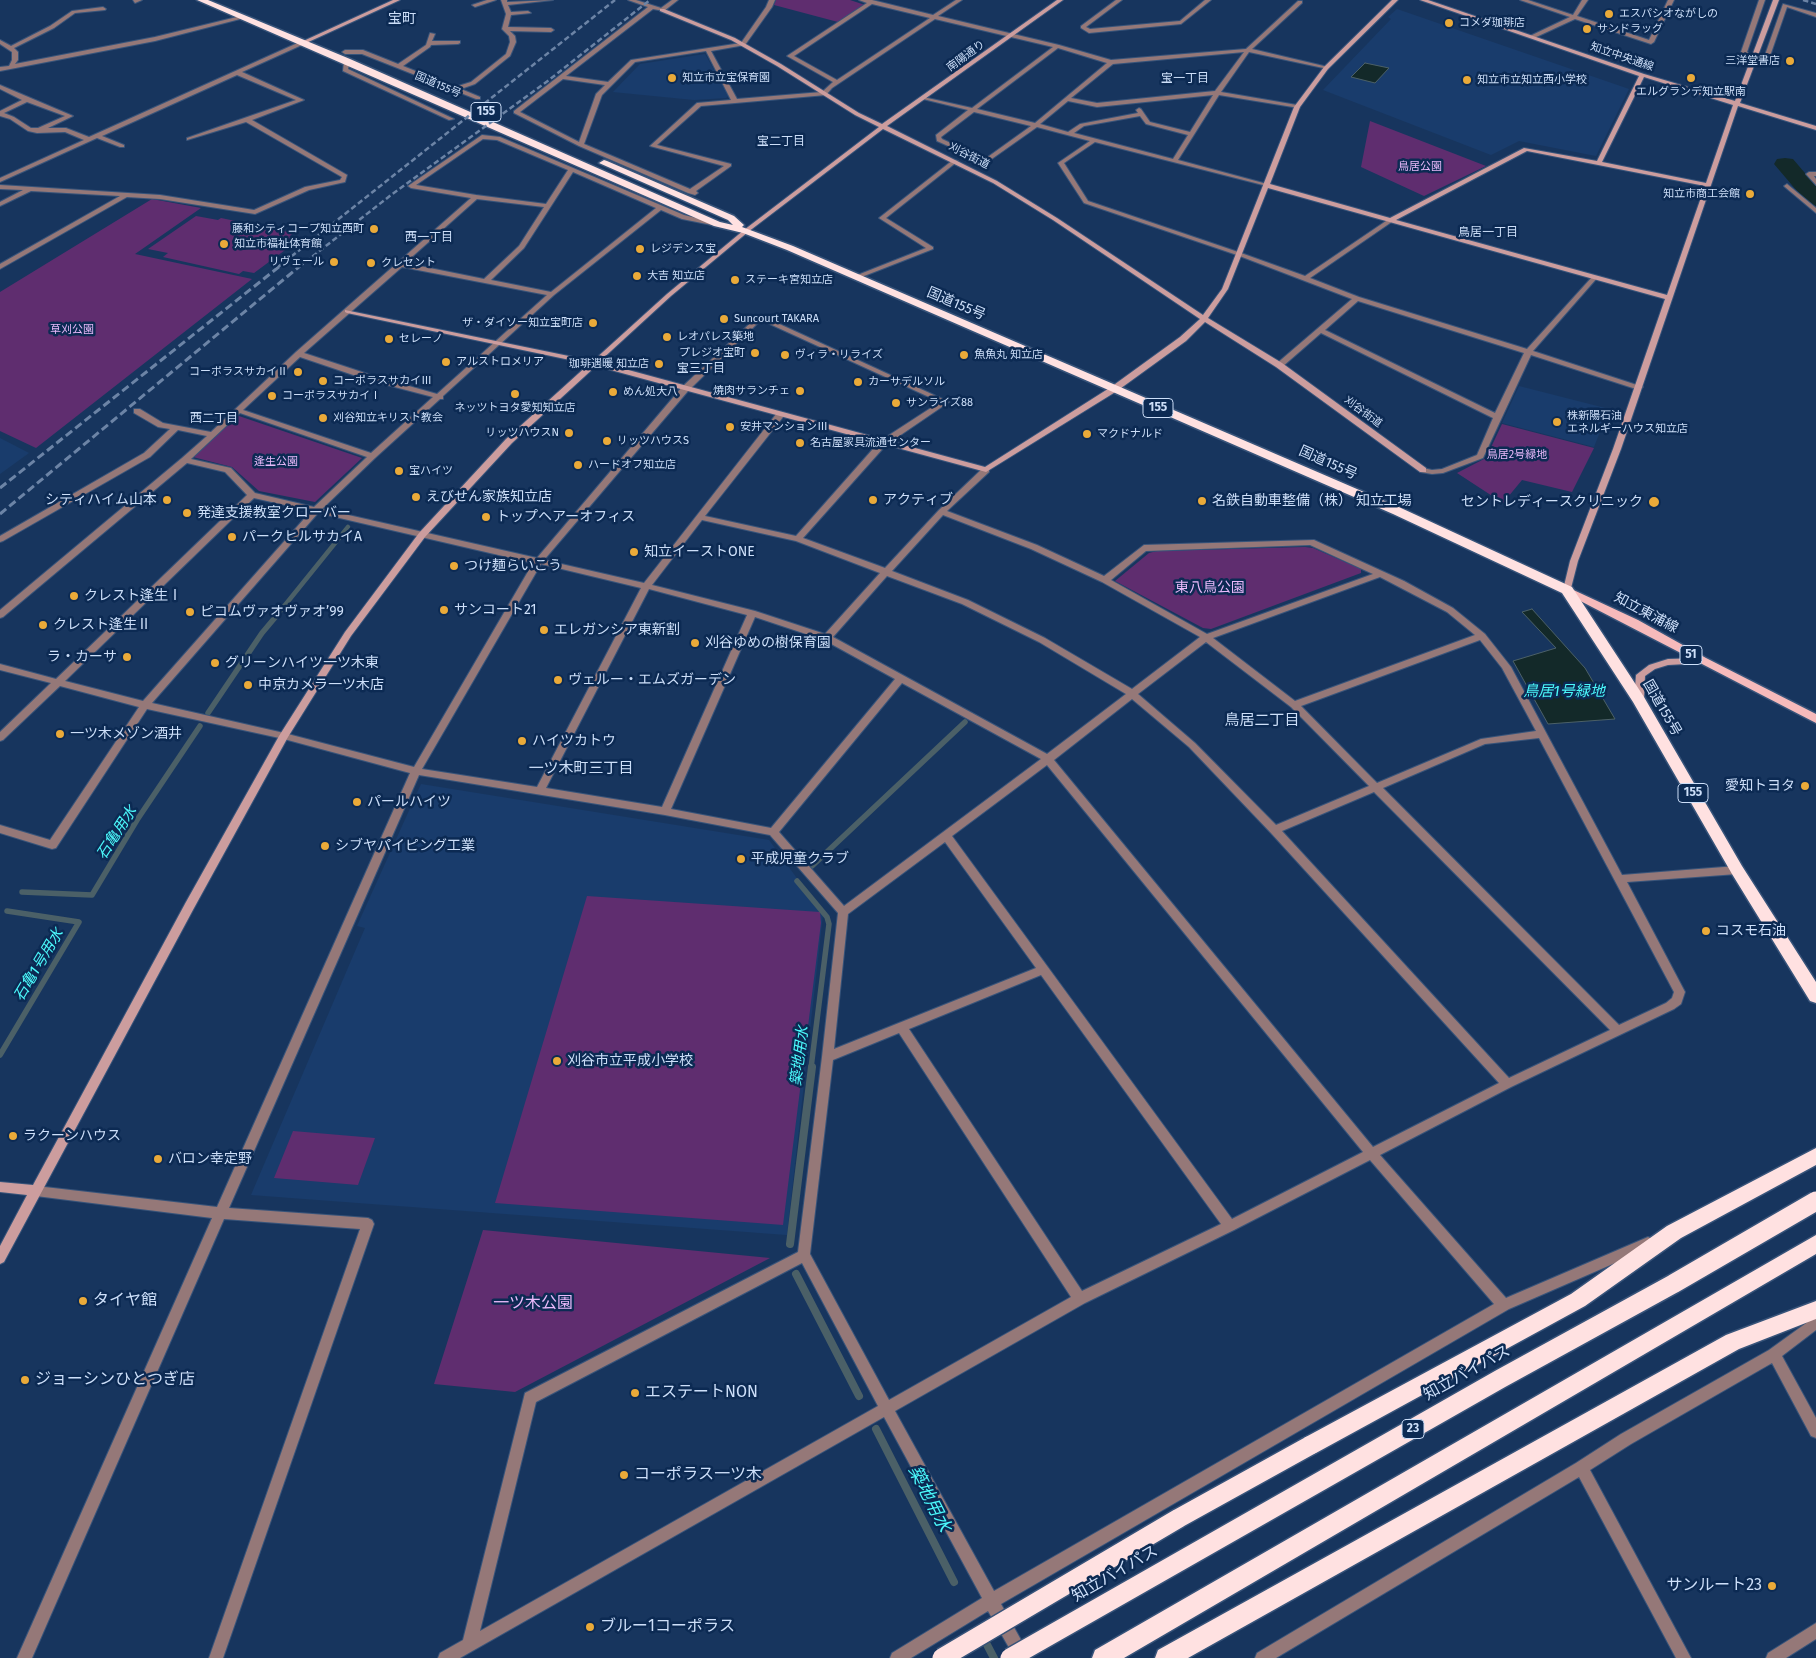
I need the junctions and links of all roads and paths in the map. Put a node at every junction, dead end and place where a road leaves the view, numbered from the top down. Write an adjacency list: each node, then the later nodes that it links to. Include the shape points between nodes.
1 (201, 0): 33 (highway, 国道155号 / 155)
2 (222, 0): 42 (highway, 国道155号 / 155)
3 (397, 0): 42 (street)
4 (493, 0): 24 (street)
5 (550, 0): 22 (street)
6 (631, 0): 25 (street, 刈谷街道)
7 (675, 0): 27 (street)
8 (772, 0): 48 (street)
9 (862, 0): 23 (street)
10 (959, 0): 31 (street)
11 (1060, 0): 39 (street, 南陽通り)
12 (1119, 0): 13 (street, via 1082,27 1089,31 1181,22)
13 (1208, 0)
14 (1291, 0): 52 (street, via 1300,2)
15 (1395, 0): 58 (street)
16 (1423, 0): 41 (street, 知立中央通線)
17 (1523, 0): 32 (street)
18 (1585, 0): 32 (street)
19 (1671, 0): 32 (street, via 1651,42)
20 (1762, 0): 40 (street)
21 (1776, 0): 34 (street)
22 (505, 2): 29 (street)
23 (872, 2): 31 (street); 63 (street, via 790,56)
24 (475, 5)
25 (652, 7): 27 (street, 刈谷街道); 62 (street)
26 (104, 9): 50 (street, via 74,12)
27 (662, 10): 48 (street, 刈谷街道)
28 (528, 13): 29 (street)
29 (509, 14): 36 (street)
30 (1816, 15): 35 (street, via 1785,4)
31 (935, 16): 39 (street); 63 (street)
32 (1574, 16): 41 (street)
33 (241, 18): 46 (highway, 国道155号 / 155); 57 (street)
34 (1766, 25): 35 (street); 43 (street)
35 (1777, 27): 54 (street, via 1767,56)
36 (505, 29): 37 (street); 66 (street, via 513,42 508,55 473,83)
37 (551, 30)
38 (432, 34): 47 (street)
39 (1012, 35): 49 (street); 70 (street, 南陽通り)
40 (1750, 36): 43 (street); 54 (street, via 1744,52)
41 (1532, 37): 61 (street, 知立中央通線)
42 (313, 38): 46 (street); 53 (highway, 国道155号 / 155)
43 (1761, 38): 54 (street)
44 (0, 42): 50 (street)
45 (458, 42): 47 (street)
46 (302, 43): 53 (highway, 国道155号 / 155); 60 (street)
47 (429, 43): 56 (street)
48 (743, 44): 51 (street); 68 (street, 刈谷街道)
49 (1057, 46): 55 (street); 77 (street)
50 (11, 48): 57 (street, via 15,52 15,60)
51 (708, 50): 64 (street, via 633,62); 73 (street)
52 (1248, 50): 55 (street); 58 (street); 67 (street)
53 (346, 56): 56 (street, via 363,52); 80 (street, via 345,70); 85 (highway, 国道155号 / 155); 114 (highway, 国道155号 / 155)
54 (1753, 60): 75 (street)
55 (1111, 62): 71 (street)
56 (400, 66): 66 (street)
57 (10, 68): 59 (street)
58 (1326, 68): 76 (street)
59 (0, 69)
60 (238, 73): 81 (street, via 301,100); 89 (street)
61 (1642, 75): 75 (street, 知立中央通線); 97 (street)
62 (562, 77): 64 (street); 93 (street, via 516,112)
63 (837, 82): 68 (street)
64 (610, 84): 93 (street, via 599,94)
65 (0, 87): 72 (street)
66 (455, 89): 69 (street)
67 (1217, 93): 74 (street); 76 (street); 88 (street)
68 (824, 94): 73 (street); 83 (street, 刈谷街道)
69 (478, 98)
70 (925, 98): 77 (street); 83 (street, 南陽通り)
71 (1067, 99): 74 (street, via 1096,105); 82 (street)
72 (27, 100): 78 (street); 86 (street, via 70,116)
73 (735, 101): 93 (street, via 699,104 653,146 729,165 692,192)
74 (1133, 102): 79 (street)
75 (1736, 105): 84 (street, 知立中央通線); 103 (street)
76 (1297, 107): 102 (street)
77 (972, 110): 82 (street); 82 (street, via 938,136 939,140 986,161)
78 (0, 114): 86 (street)
79 (1142, 114): 87 (street, via 1082,125); 88 (street, via 1148,123)
80 (451, 119)
81 (247, 120): 91 (street); 107 (street, via 345,176 343,180 307,188 255,212 160,196)
82 (1036, 125): 87 (street)
83 (882, 127): 95 (street, 刈谷街道); 115 (street, 南陽通り)
84 (1816, 128)
85 (527, 130)
86 (37, 131): 89 (street, via 66,130)
87 (1069, 134): 92 (street)
88 (1192, 134): 96 (street)
89 (93, 138): 94 (street); 100 (street)
90 (545, 138): 115 (highway, 国道155号 / 155, via 731,218)
91 (189, 139)
92 (1095, 140): 96 (street); 116 (street, via 1061,163 1086,202)
93 (581, 145)
94 (122, 146)
95 (955, 161): 120 (street, via 882,218 931,248); 127 (street, 刈谷街道, via 1050,216)
96 (1175, 161): 102 (street)
97 (1599, 163): 103 (street); 113 (street, via 1526,149)
98 (571, 170): 108 (street, via 498,138 482,137 411,186); 110 (street); 111 (street)
99 (1816, 174): 101 (street, via 1809,174)
100 (0, 180)
101 (1816, 183)
102 (1265, 185): 113 (street); 116 (street)
103 (1709, 185): 125 (street)
104 (1787, 186): 112 (street)
105 (0, 187): 106 (street)
106 (29, 190): 107 (street); 109 (street)
107 (126, 194): 118 (street)
108 (476, 197): 110 (street); 117 (street)
109 (0, 204)
110 (548, 206): 122 (street, via 522,247)
111 (660, 208): 114 (street, via 682,217); 123 (street)
112 (1816, 211)
113 (1390, 220): 119 (street); 121 (street)
114 (717, 224): 115 (highway, 国道155号 / 155)
115 (746, 231): 120 (highway, 国道155号 / 155); 132 (street, 南陽通り)
116 (1239, 254): 121 (street); 127 (street, via 1225,289)
117 (400, 264): 122 (street); 126 (street)
118 (0, 266)
119 (1595, 277): 125 (street); 130 (street)
120 (857, 278): 136 (highway, 国道155号 / 155)
121 (1305, 279): 124 (street)
122 (487, 280): 123 (street)
123 (552, 294): 129 (street)
124 (1358, 298): 128 (street); 130 (street)
125 (1670, 298): 134 (street)
126 (347, 311): 129 (street); 131 (street)
127 (1204, 319): 133 (street, 刈谷街道); 136 (street, via 1183,339)
128 (1320, 330): 133 (street); 141 (street)
129 (498, 342): 132 (street); 137 (street)
130 (1529, 351): 134 (street); 141 (street)
131 (299, 354): 137 (street); 139 (street)
132 (593, 363): 135 (street); 152 (street, 南陽通り, via 509,441)
133 (1279, 365): 141 (street, 刈谷街道, via 1423,470 1443,471 1480,456)
134 (1639, 386): 160 (street, via 1574,561)
135 (686, 389): 140 (street); 144 (street, via 760,317 945,402); 155 (street)
136 (1114, 389): 147 (street); 160 (highway, 国道155号 / 155, via 1397,511)
137 (440, 397): 145 (street)
138 (137, 410): 142 (street, via 162,426)
139 (237, 410): 143 (street); 145 (street)
140 (780, 415): 144 (street); 151 (street)
141 (1497, 417)
142 (176, 428): 143 (street); 153 (street, via 147,455)
143 (211, 434): 146 (street)
144 (883, 443): 147 (street); 154 (street)
145 (372, 456): 149 (street)
146 (185, 460): 148 (street, via 228,470); 162 (street)
147 (986, 470): 150 (street)
148 (252, 495): 149 (street); 169 (street)
149 (316, 510): 152 (street); 172 (street)
150 (942, 512): 156 (street); 158 (street, via 1034,547)
151 (700, 517): 154 (street); 159 (street)
152 (422, 535): 155 (street); 176 (street, 南陽通り, via 348,634)
153 (0, 539)
154 (798, 539): 156 (street)
155 (538, 562): 159 (street); 179 (street)
156 (886, 572): 165 (street); 170 (street, via 973,606 1042,640)
157 (1380, 574): 158 (street, via 1311,542 1144,548); 163 (street, via 1426,595); 164 (street)
158 (1105, 580): 164 (street)
159 (646, 586): 161 (street); 181 (street)
160 (1567, 590): 166 (main road, 知立東浦線 / 51, via 1634,622); 171 (highway, 国道155号 / 155)
161 (752, 613): 165 (street); 182 (street)
162 (0, 615)
163 (1482, 636): 173 (street); 175 (street, via 1506,667)
164 (1206, 637): 170 (street); 173 (street)
165 (827, 638): 168 (street)
166 (1702, 661): 171 (street, via 1668,662 1652,667 1641,675); 174 (main road, 知立東浦線 / 51)
167 (0, 667): 169 (street)
168 (901, 678): 178 (street); 185 (street)
169 (57, 682): 172 (street); 177 (street)
170 (1131, 693): 178 (street); 184 (street, via 1192,745)
171 (1639, 700): 187 (highway, 国道155号 / 155)
172 (145, 705): 176 (street); 183 (street, via 52,845)
173 (1294, 705): 180 (street)
174 (1816, 719)
175 (1541, 734): 180 (street, via 1484,741); 188 (street)
176 (284, 736): 179 (street); 199 (street, 南陽通り)
177 (0, 738)
178 (1048, 758): 186 (street); 196 (street)
179 (416, 771): 181 (street); 201 (street)
180 (1376, 786): 184 (street); 193 (street)
181 (539, 792): 182 (street)
182 (665, 811): 185 (street)
183 (0, 829)
184 (1275, 830): 195 (street)
185 (773, 832): 189 (street)
186 (946, 836): 189 (street); 190 (street)
187 (1737, 870): 188 (street); 191 (highway, 国道155号 / 155)
188 (1619, 879): 193 (street, via 1680,992 1670,1006)
189 (843, 912): 194 (street)
190 (1043, 970): 192 (street); 202 (street)
191 (1816, 996)
192 (902, 1028): 194 (street); 207 (street)
193 (1618, 1031): 195 (street)
194 (828, 1057): 205 (street)
195 (1507, 1084): 196 (street)
196 (1371, 1153): 202 (street); 208 (street)
197 (1816, 1156): 203 (highway)
198 (0, 1187): 199 (street)
199 (36, 1191): 201 (street); 206 (street, 南陽通り)
200 (1816, 1201): 223 (highway, 知立バイパス / 23, bridge)
201 (221, 1213): 218 (street); 219 (street, via 368,1224)
202 (1230, 1226): 207 (street)
203 (1674, 1232): 208 (street); 222 (highway, bridge, via 1578,1300 1179,1518)
204 (1816, 1244): 225 (highway)
205 (804, 1255): 212 (street); 217 (street, via 530,1398)
206 (0, 1258)
207 (1080, 1299): 212 (street)
208 (1504, 1305): 215 (street)
209 (1816, 1310): 226 (highway, via 1733,1342)
210 (1816, 1322): 211 (street)
211 (1774, 1354): 213 (street); 214 (street)
212 (888, 1409): 215 (street); 217 (street)
213 (1816, 1431)
214 (1581, 1468): 227 (street); 228 (street)
215 (990, 1601): 221 (street); 224 (street)
216 (1816, 1630): 229 (street)
217 (469, 1644): 220 (street)
218 (24, 1658)
219 (216, 1658)
220 (445, 1658)
221 (897, 1658)
222 (942, 1658)
223 (1010, 1658)
224 (1023, 1658)
225 (1103, 1658)
226 (1166, 1658)
227 (1262, 1658)
228 (1684, 1658)
229 (1773, 1658)

